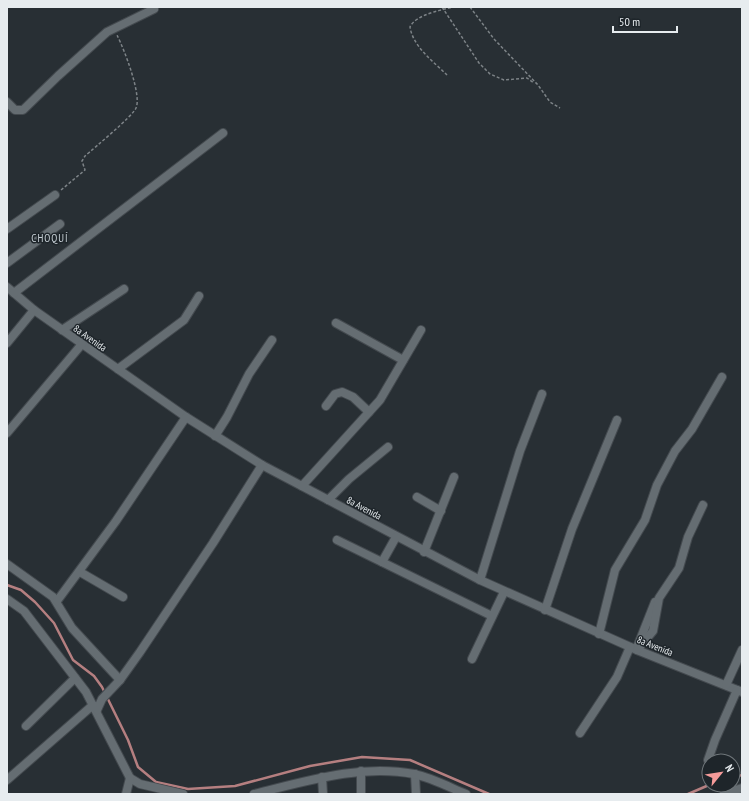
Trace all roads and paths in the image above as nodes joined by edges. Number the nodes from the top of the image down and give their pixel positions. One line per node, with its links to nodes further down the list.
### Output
1 (455, 7): 3 (path)
2 (470, 7): 7 (path)
3 (442, 8): 6 (path); 7 (path)
4 (154, 9): 5 (street)
5 (114, 28): 8 (street); 11 (path)
6 (447, 75)
7 (538, 85): 9 (path)
8 (7, 102)
9 (560, 108)
10 (223, 133): 17 (street)
11 (55, 194): 13 (street)
12 (60, 224): 14 (street)
13 (7, 229)
14 (7, 263)
15 (7, 287): 17 (street, 8a Avenida)
16 (124, 289): 21 (street)
17 (14, 293): 19 (street, 8a Avenida)
18 (199, 296): 27 (street)
19 (34, 310): 21 (street, 8a Avenida); 24 (street)
20 (336, 323): 26 (street)
21 (62, 330): 25 (street, 8a Avenida)
22 (421, 330): 26 (street)
23 (272, 340): 35 (street)
24 (7, 343)
25 (82, 344): 27 (street, 8a Avenida); 34 (street)
26 (403, 360): 31 (street)
27 (118, 369): 32 (street, 8a Avenida)
28 (722, 377): 57 (street)
29 (542, 394): 50 (street)
30 (326, 406): 31 (street)
31 (369, 412): 39 (street)
32 (186, 417): 35 (street, 8a Avenida); 49 (street)
33 (616, 420): 55 (street)
34 (7, 433)
35 (215, 436): 37 (street, 8a Avenida)
36 (388, 448): 41 (street)
37 (262, 465): 39 (street, 8a Avenida); 62 (street)
38 (454, 477): 43 (street)
39 (302, 486): 41 (street, 8a Avenida)
40 (417, 497): 43 (street)
41 (328, 500): 44 (street, 8a Avenida)
42 (703, 505): 58 (street)
43 (441, 511): 46 (street)
44 (396, 537): 46 (street, 8a Avenida); 47 (street)
45 (336, 540): 47 (street)
46 (424, 552): 50 (street, 8a Avenida)
47 (382, 562): 56 (street)
48 (7, 564): 54 (street)
49 (80, 572): 52 (street); 54 (street)
50 (480, 580): 51 (street, 8a Avenida)
51 (504, 592): 55 (street, 8a Avenida); 56 (street)
52 (123, 598)
53 (7, 599): 61 (street)
54 (57, 601): 62 (street)
55 (545, 610): 57 (street, 8a Avenida)
56 (492, 616): 60 (street)
57 (599, 634): 58 (street, 8a Avenida)
58 (633, 648): 63 (street, 8a Avenida); 67 (street)
59 (742, 650): 63 (street)
60 (472, 659)
61 (75, 678): 65 (street); 66 (street)
62 (118, 682): 65 (street)
63 (726, 685): 64 (street, 8a Avenida)
64 (740, 691): 68 (street)
65 (95, 708): 71 (street); 73 (street)
66 (26, 726)
67 (580, 733)
68 (710, 753)
69 (361, 771): 70 (street); 72 (street); 79 (street)
70 (415, 774): 80 (street); 81 (street)
71 (130, 778): 75 (street); 76 (street)
72 (322, 778): 77 (street); 78 (street)
73 (7, 780)
74 (742, 788): 82 (street)
75 (126, 794)
76 (183, 794)
77 (254, 794)
78 (323, 794)
79 (361, 794)
80 (416, 794)
81 (466, 794)
82 (724, 794)

